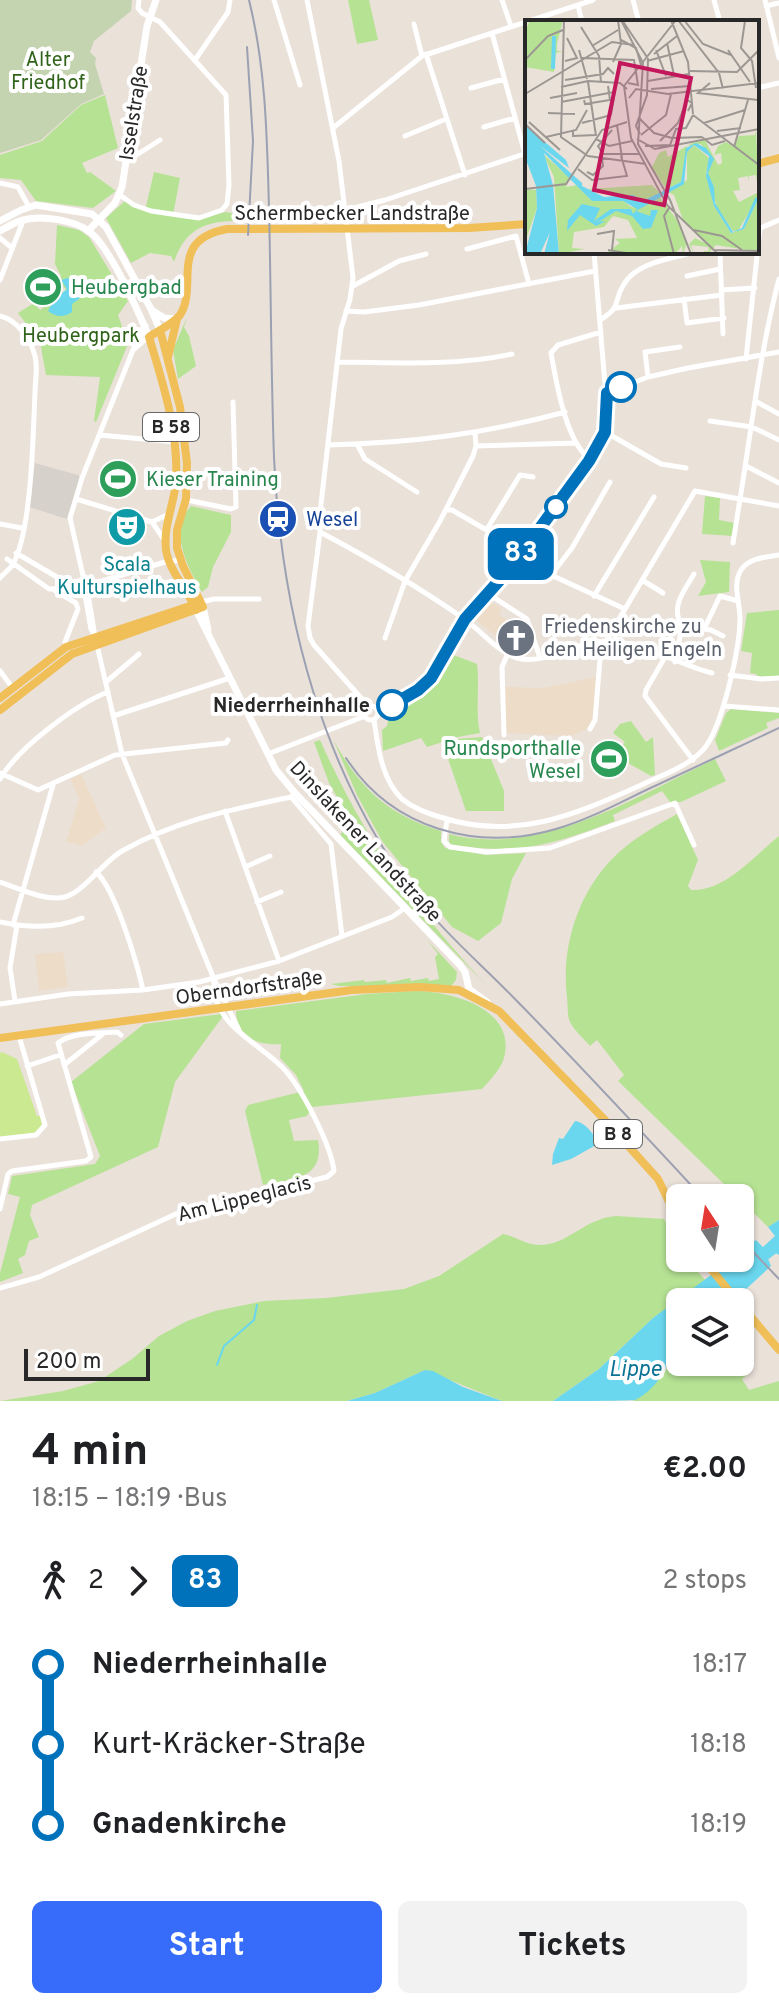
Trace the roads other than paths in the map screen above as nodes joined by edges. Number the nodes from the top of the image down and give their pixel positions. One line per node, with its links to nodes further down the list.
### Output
1 (139, 0): 13 (street)
2 (156, 0): 13 (main road, Isselstraße)
3 (230, 0): 24 (street)
4 (274, 0): 27 (street)
5 (307, 0): 33 (street)
6 (502, 0): 20 (street)
7 (593, 0): 12 (street)
8 (633, 0): 16 (street)
9 (714, 0): 17 (street)
10 (766, 3): 11 (street); 22 (street)
11 (779, 3)
12 (578, 5): 14 (street); 15 (street)
13 (150, 17): 24 (street); 39 (main road, Isselstraße)
14 (530, 20)
15 (582, 20)
16 (638, 20)
17 (719, 20)
18 (525, 22): 20 (street)
19 (414, 24): 23 (street)
20 (511, 26): 21 (street)
21 (492, 33): 23 (street); 25 (street)
22 (779, 54)
23 (424, 55): 31 (street); 33 (street)
24 (195, 60): 43 (street)
25 (504, 79): 28 (street); 30 (street)
26 (779, 83): 29 (street)
27 (300, 85)
28 (471, 88)
29 (759, 88)
30 (515, 118): 32 (street); 36 (street)
31 (446, 119): 34 (street); 41 (street)
32 (484, 127)
33 (333, 128): 45 (street)
34 (405, 136)
35 (160, 140): 39 (street)
36 (525, 151)
37 (525, 154): 41 (street)
38 (779, 158): 40 (main road)
39 (126, 162): 43 (main road, Isselstraße)
40 (759, 163)
41 (465, 175): 45 (street)
42 (0, 183): 44 (street)
43 (120, 195): 46 (main road)
44 (29, 207): 46 (main road); 47 (main road); 49 (main road)
45 (346, 210): 68 (street)
46 (99, 219): 53 (main road); 73 (main road)
47 (23, 220): 52 (main road); 53 (main road); 55 (street)
48 (779, 220): 51 (street)
49 (0, 221)
50 (525, 224): 77 (main road, Schermbecker Landstraße / B 58)
51 (759, 229)
52 (0, 231)
53 (88, 231): 79 (main road)
54 (0, 238): 55 (street)
55 (12, 248): 66 (street)
56 (467, 249): 67 (street)
57 (426, 254): 68 (street)
58 (594, 254): 63 (street)
59 (688, 254): 72 (street)
60 (720, 254): 62 (street)
61 (757, 254): 69 (street)
62 (720, 269): 64 (street); 70 (street)
63 (595, 271): 67 (street); 78 (street)
64 (687, 276)
65 (779, 279): 88 (street)
66 (0, 280)
67 (529, 284): 74 (street)
68 (353, 286): 74 (street)
69 (755, 288): 70 (street); 90 (street)
70 (722, 293): 71 (street); 76 (street)
71 (682, 300): 72 (street); 76 (street)
72 (616, 308): 78 (street)
73 (151, 309): 77 (main road); 80 (main road)
74 (346, 311): 91 (street)
75 (0, 316): 127 (street)
76 (724, 318): 82 (street)
77 (177, 319): 80 (main road); 89 (main road, B 58)
78 (600, 320): 81 (street)
79 (145, 326): 83 (main road); 84 (main road)
80 (160, 330): 83 (main road); 89 (main road, B 58)
81 (601, 332): 93 (street); 96 (street)
82 (723, 334)
83 (149, 337): 84 (street); 105 (main road, B 58)
84 (135, 347): 102 (street)
85 (680, 347): 92 (street)
86 (779, 352): 88 (street)
87 (512, 354): 91 (street)
88 (761, 356): 90 (street); 95 (street)
89 (168, 358): 104 (main road, B 58)
90 (746, 359): 92 (street)
91 (338, 362): 108 (street)
92 (648, 377): 93 (street)
93 (607, 393): 100 (street)
94 (233, 402): 120 (street)
95 (757, 402): 97 (street); 99 (street)
96 (565, 412): 101 (street); 106 (street)
97 (779, 414)
98 (710, 421): 99 (street)
99 (752, 427): 103 (street); 111 (street)
100 (605, 432): 110 (street); 112 (street)
101 (475, 433): 107 (street); 109 (street)
102 (99, 435): 105 (street); 119 (street)
103 (779, 440)
104 (185, 441): 105 (street); 120 (main road, B 58)
105 (174, 442): 117 (main road, B 58)
106 (576, 443): 109 (street); 110 (street)
107 (357, 444): 108 (street); 116 (street)
108 (328, 445): 129 (street)
109 (476, 446): 123 (street)
110 (590, 459): 132 (street)
111 (746, 466): 115 (street); 121 (street)
112 (686, 468)
113 (533, 477): 128 (street)
114 (610, 482): 139 (street)
115 (779, 483)
116 (417, 492)
117 (174, 496): 120 (main road); 124 (main road, B 58)
118 (654, 497): 150 (street)
119 (76, 499): 125 (street); 142 (street)
120 (186, 499): 136 (main road, B 58)
121 (740, 499): 122 (street); 131 (street); 141 (street)
122 (779, 506)
123 (446, 511): 128 (street); 143 (street)
124 (171, 512): 125 (street); 130 (main road, B 58)
125 (152, 522): 130 (street)
126 (0, 524): 127 (street)
127 (22, 528): 133 (street)
128 (487, 529): 132 (street)
129 (320, 532): 143 (street); 178 (street)
130 (165, 543): 137 (main road, B 58)
131 (733, 543)
132 (523, 551): 139 (street); 147 (street)
133 (16, 553): 135 (street); 142 (street)
134 (779, 555): 152 (street)
135 (5, 560): 140 (street); 145 (street)
136 (180, 560): 137 (street); 153 (main road, B 58)
137 (169, 561): 144 (street); 153 (main road, B 58)
138 (694, 574): 156 (street)
139 (551, 575): 150 (street)
140 (0, 578)
141 (642, 580): 148 (street); 154 (street)
142 (81, 581): 144 (street); 146 (street)
143 (405, 581): 155 (street); 159 (street)
144 (92, 584): 149 (street)
145 (53, 589): 146 (street); 162 (street)
146 (77, 591): 149 (street)
147 (487, 593): 155 (street); 166 (street)
148 (663, 593)
149 (86, 595): 160 (street)
150 (594, 596): 154 (street)
151 (259, 599): 153 (street)
152 (738, 601): 157 (street); 170 (street)
153 (199, 606): 160 (main road); 171 (main road, Dinslakener Landstraße)
154 (625, 609): 161 (street)
155 (465, 619): 163 (street); 181 (street)
156 (682, 626): 157 (street); 167 (street)
157 (704, 629): 158 (street)
158 (723, 636)
159 (385, 638)
160 (96, 641): 173 (street); 174 (main road); 179 (main road)
161 (606, 641): 165 (street); 166 (street); 185 (street)
162 (65, 642)
163 (508, 653): 166 (street); 186 (street)
164 (139, 654): 173 (street)
165 (665, 657): 167 (street); 190 (street)
166 (540, 658)
167 (675, 662): 169 (street)
168 (0, 671): 174 (street)
169 (712, 673)
170 (730, 675): 172 (street); 177 (street)
171 (230, 678): 182 (street); 189 (main road, Dinslakener Landstraße)
172 (779, 678)
173 (106, 682): 175 (street)
174 (13, 688): 176 (main road)
175 (108, 692): 182 (street); 191 (street)
176 (0, 698)
177 (724, 706): 180 (street); 190 (street)
178 (369, 707): 181 (street); 183 (street)
179 (0, 710)
180 (779, 710)
181 (378, 711): 184 (street)
182 (113, 716): 188 (street)
183 (365, 716): 184 (street); 189 (street)
184 (374, 720): 197 (street)
185 (590, 729)
186 (504, 735)
187 (228, 740): 188 (street)
188 (122, 754): 192 (street); 198 (street)
189 (268, 754): 195 (main road, Dinslakener Landstraße)
190 (693, 760): 197 (street)
191 (1, 775): 193 (street)
192 (54, 784): 193 (street); 194 (street)
193 (38, 790): 194 (street)
194 (50, 795): 204 (street)
195 (293, 795): 196 (street); 207 (main road, Dinslakener Landstraße); 211 (street)
196 (225, 811): 198 (street); 201 (street)
197 (447, 820): 199 (street)
198 (154, 834): 202 (street); 214 (street)
199 (694, 845)
200 (270, 856): 201 (street)
201 (245, 867): 206 (street)
202 (96, 872): 204 (street); 215 (street)
203 (0, 882): 204 (street)
204 (22, 889): 210 (street)
205 (281, 892): 206 (street)
206 (257, 902): 212 (street)
207 (405, 908): 211 (street); 213 (main road, Dinslakener Landstraße)
208 (82, 918): 210 (street)
209 (0, 922): 210 (street)
210 (15, 925): 217 (street)
211 (342, 936): 212 (street)
212 (279, 961): 214 (street)
213 (465, 975): 216 (main road); 220 (main road, Dinslakener Landstraße)
214 (214, 979): 215 (street); 219 (street); 219 (street)
215 (143, 990): 217 (street)
216 (459, 990): 219 (main road, Oberndorfstraße / B 8); 220 (main road, Oberndorfstraße / B 8)
217 (15, 1001): 218 (street)
218 (0, 1004)
219 (226, 1008): 222 (main road, Oberndorfstraße / B 8); 224 (street, Am Lippeglacis); 224 (street, Am Lippeglacis)
220 (499, 1011): 230 (main road, Dinslakener Landstraße / B 8)
221 (105, 1033): 223 (street); 226 (street); 227 (street)
222 (19, 1035): 225 (main road, Oberndorfstraße / B 8); 228 (street)
223 (121, 1035)
224 (243, 1037): 233 (street, Am Lippeglacis)
225 (0, 1038)
226 (60, 1055): 227 (street); 228 (street)
227 (64, 1065): 231 (street)
228 (27, 1066): 229 (street)
229 (0, 1139)
230 (666, 1194)
231 (0, 1209)
232 (714, 1272): 234 (main road)
233 (0, 1288)
234 (727, 1288)
235 (754, 1321): 236 (main road)
236 (779, 1350)

